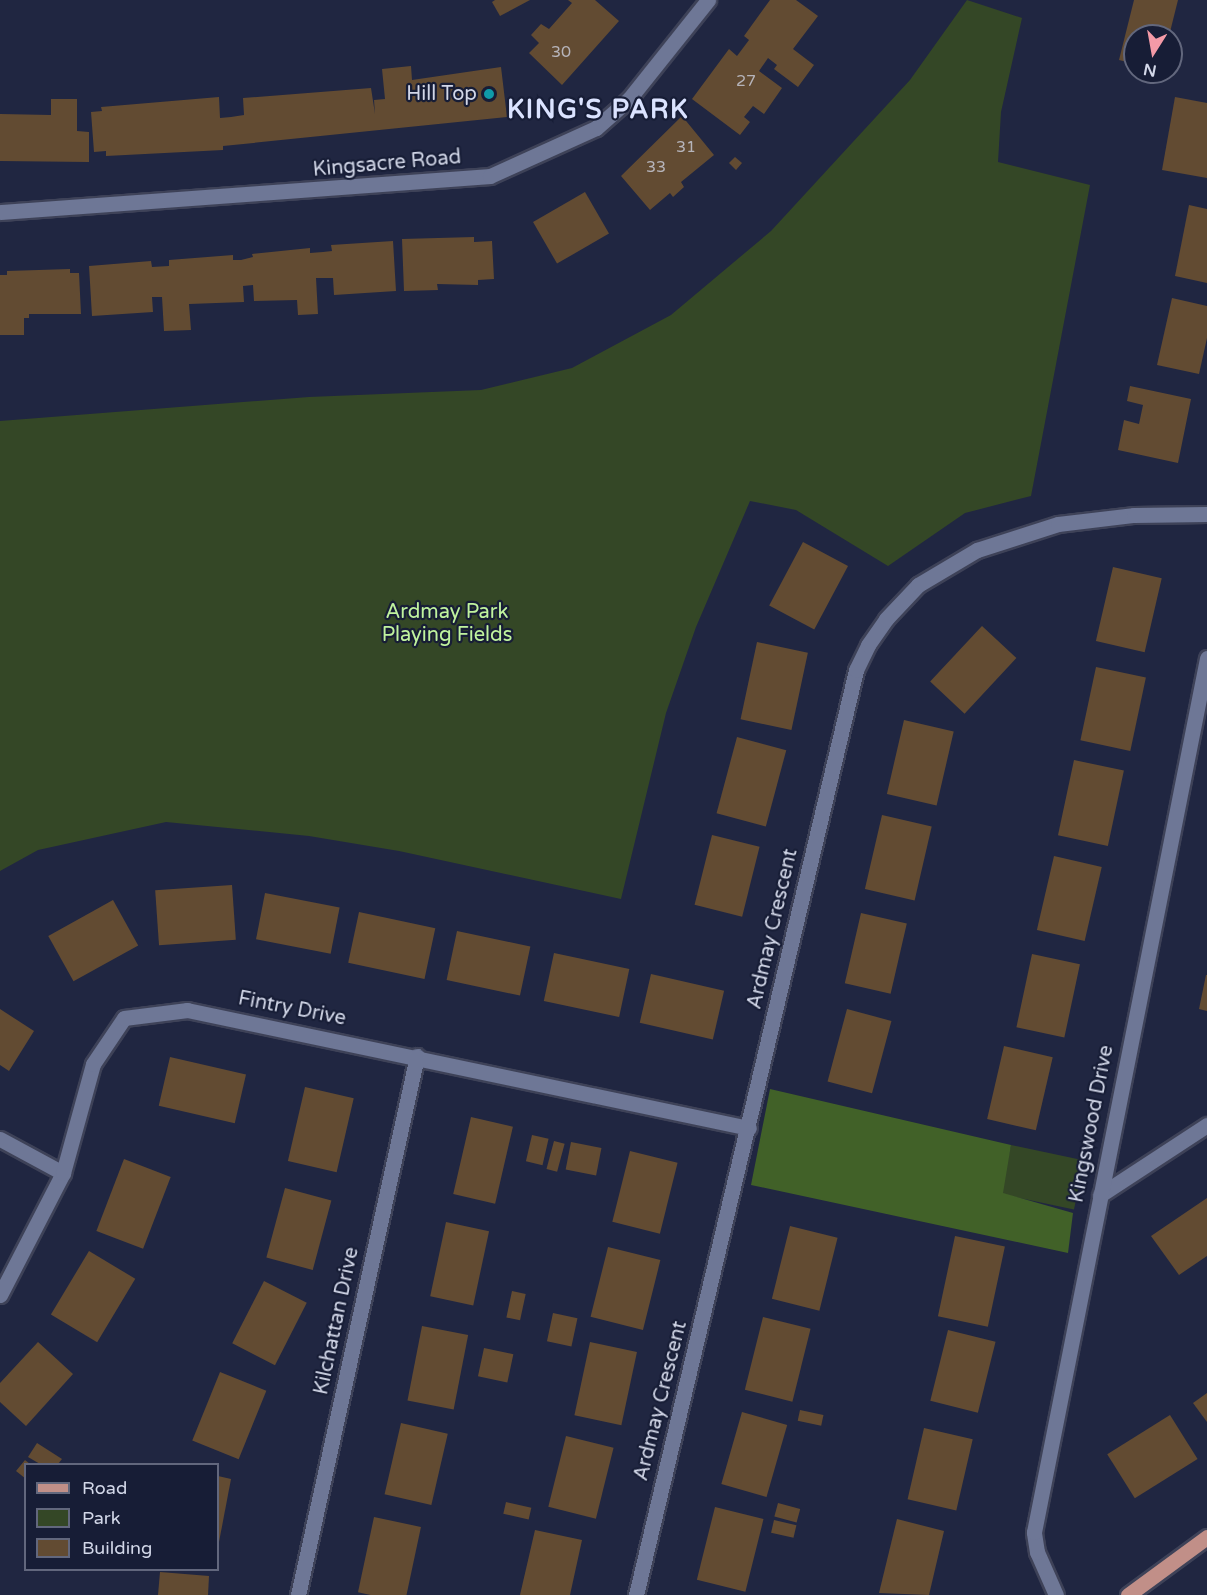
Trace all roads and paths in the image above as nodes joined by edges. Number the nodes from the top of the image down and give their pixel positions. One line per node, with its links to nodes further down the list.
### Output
1 (708, 0): 2 (street, Kingsacre Road)
2 (0, 212)
3 (1207, 514): 7 (street, Ardmay Crescent)
4 (1207, 658): 10 (street, Kingswood Drive)
5 (417, 1056): 7 (street, Fintry Drive); 9 (street, Fintry Drive); 13 (street, Kilchattan Drive)
6 (1207, 1125): 10 (street)
7 (749, 1128): 14 (street, Ardmay Crescent)
8 (0, 1139): 9 (street)
9 (63, 1173): 11 (street, Fintry Drive)
10 (1100, 1195): 15 (street, Kingswood Drive)
11 (0, 1294)
12 (1207, 1538): 16 (main road)
13 (298, 1595)
14 (636, 1595)
15 (1056, 1595)
16 (1128, 1595)

